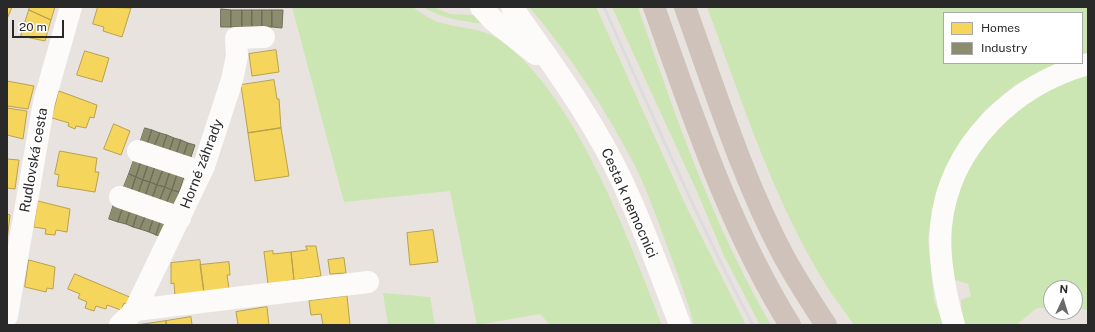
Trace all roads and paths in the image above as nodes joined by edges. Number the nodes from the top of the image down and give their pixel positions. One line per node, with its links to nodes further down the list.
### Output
1 (71, 7): 15 (street, Rudlovská cesta)
2 (481, 7): 8 (street, Cesta k nemocnici)
3 (512, 7): 8 (street, Cesta k nemocnici)
4 (654, 7): 18 (highway)
5 (685, 7): 19 (highway)
6 (264, 37): 10 (street, Horné záhrady)
7 (1088, 64): 20 (street)
8 (554, 67): 17 (street, Cesta k nemocnici)
9 (138, 151): 10 (street)
10 (201, 172): 12 (street, Horné záhrady)
11 (120, 197): 12 (street)
12 (180, 218): 14 (street, Horné záhrady)
13 (368, 282): 14 (street)
14 (135, 310): 16 (street, Horné záhrady)
15 (7, 316)
16 (120, 325)
17 (680, 325)
18 (790, 325)
19 (826, 325)
20 (954, 325)

